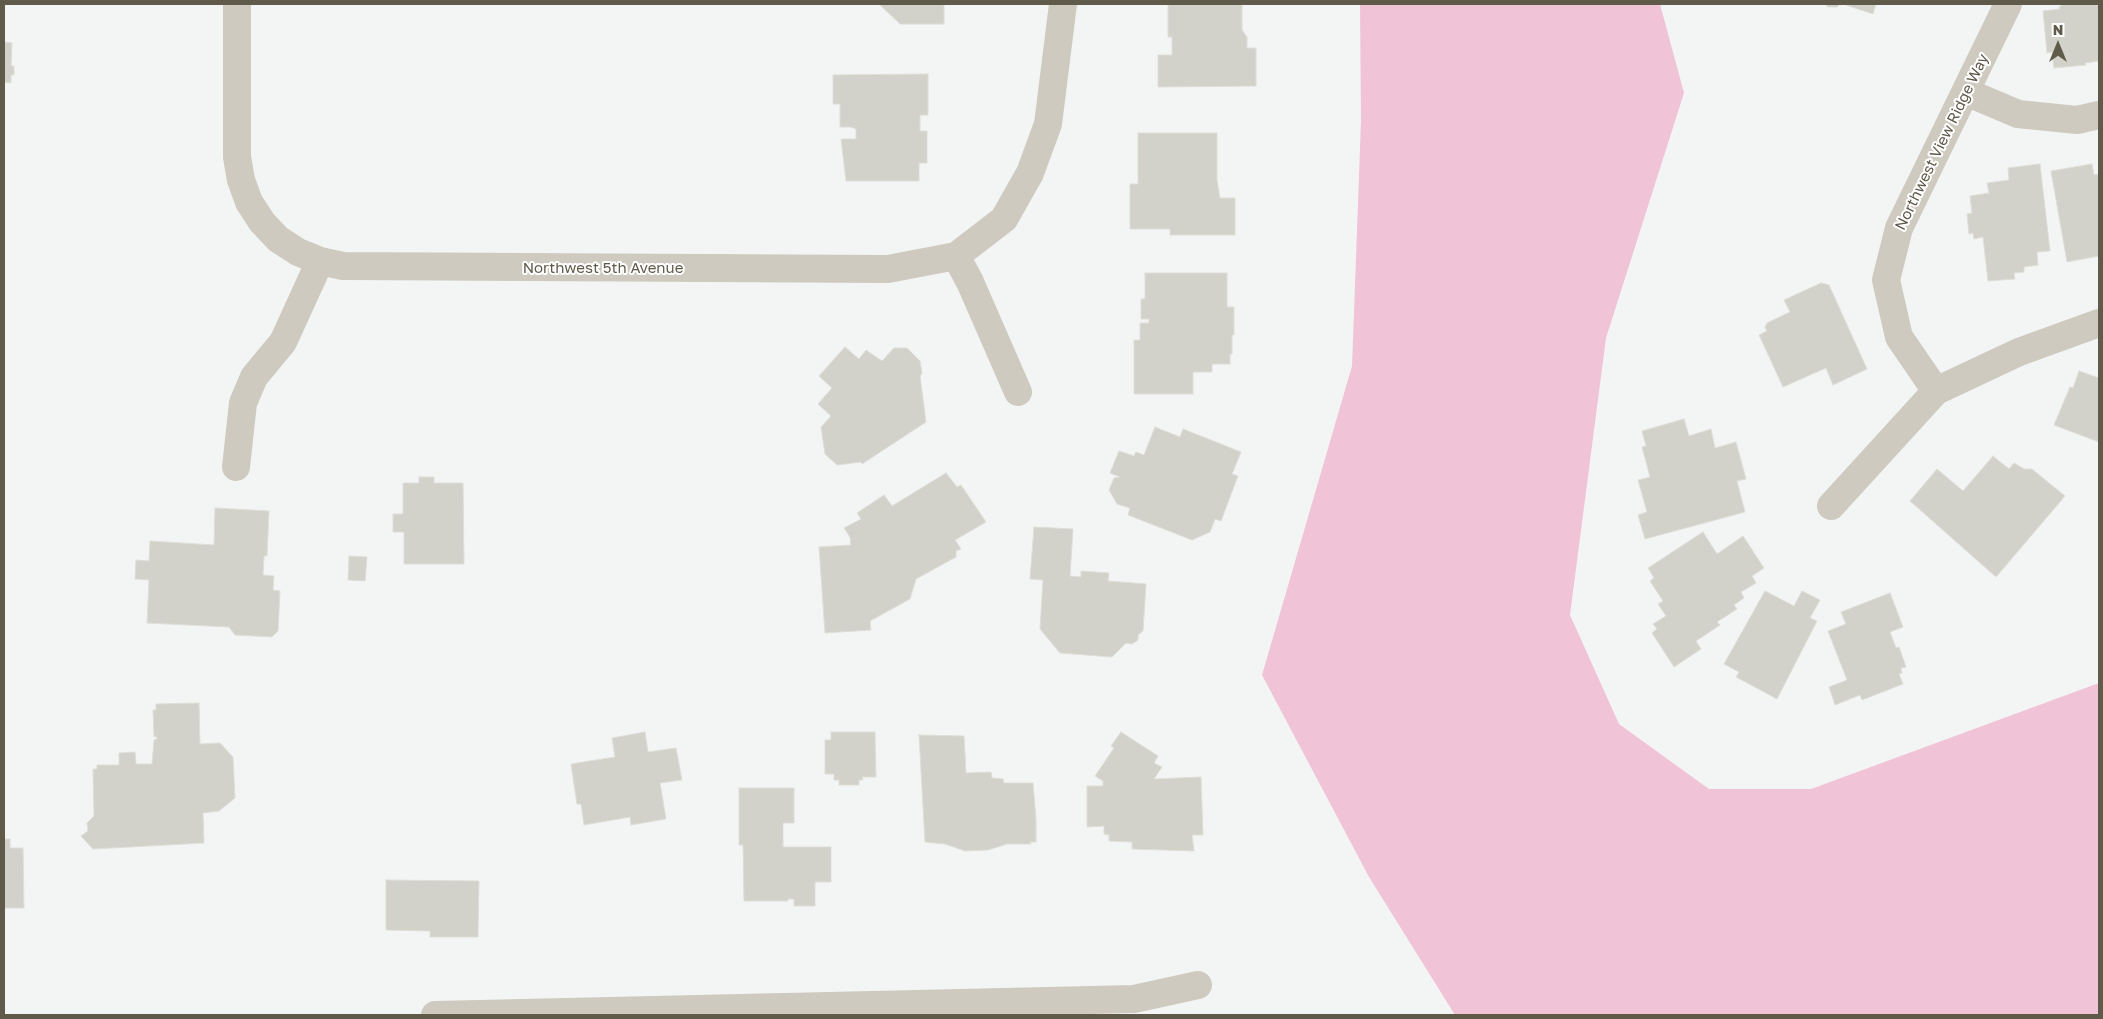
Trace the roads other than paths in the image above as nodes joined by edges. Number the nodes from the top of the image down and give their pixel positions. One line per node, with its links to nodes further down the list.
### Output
1 (237, 4): 7 (street, Northwest 5th Avenue)
2 (1063, 4): 6 (street)
3 (2008, 4): 4 (street, Northwest View Ridge Way)
4 (1966, 92): 5 (street); 9 (street, Northwest View Ridge Way)
5 (2099, 115)
6 (956, 256): 7 (street, Northwest 5th Avenue); 10 (street)
7 (320, 261): 11 (street)
8 (2099, 323): 9 (street)
9 (1936, 391): 12 (street)
10 (1018, 392)
11 (236, 467)
12 (1830, 506)
13 (1198, 986): 14 (street)
14 (435, 1015)

